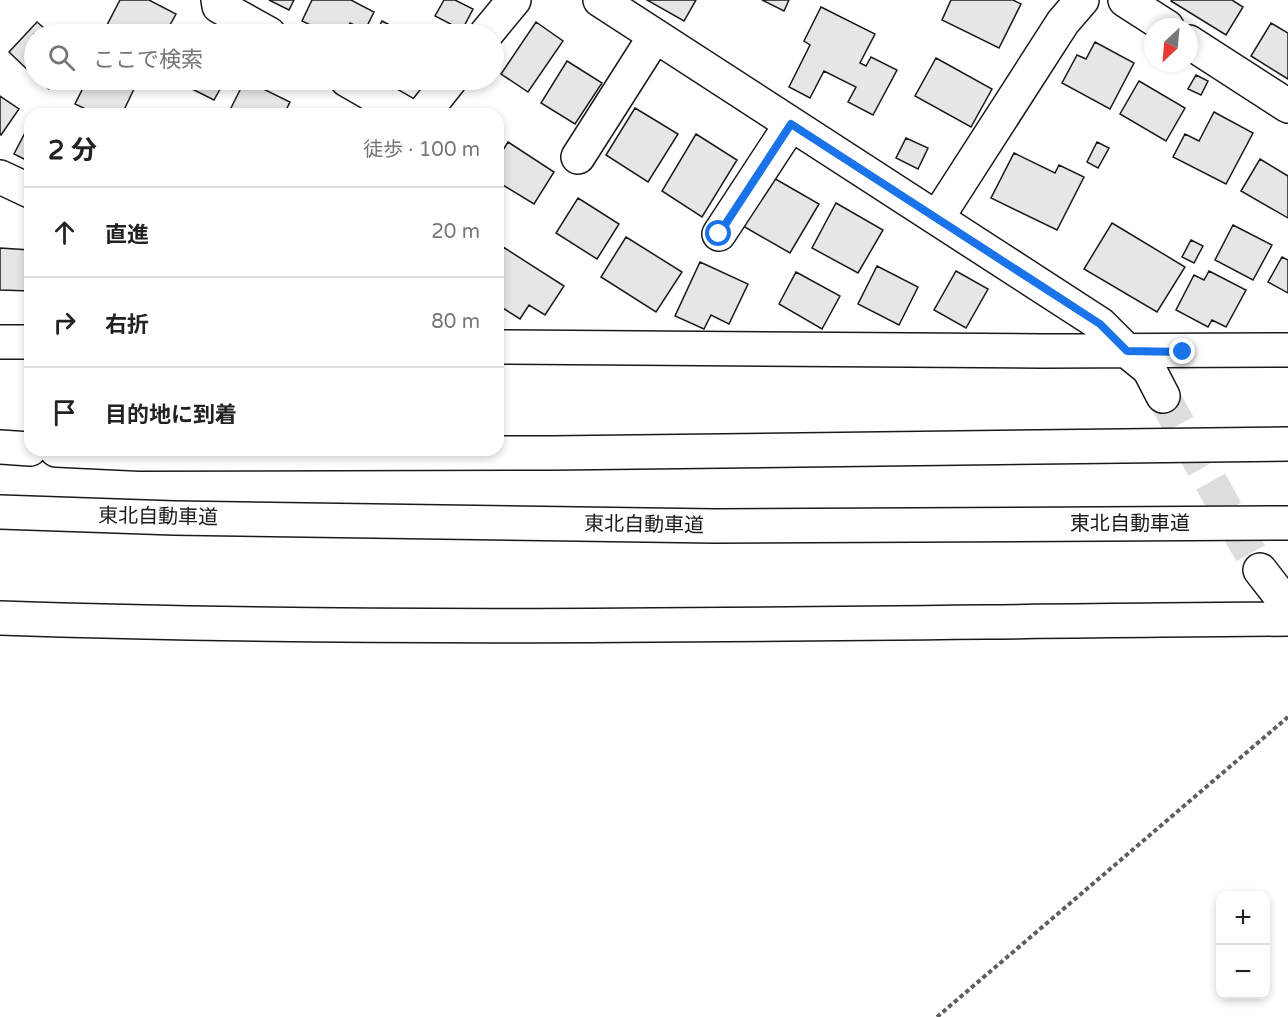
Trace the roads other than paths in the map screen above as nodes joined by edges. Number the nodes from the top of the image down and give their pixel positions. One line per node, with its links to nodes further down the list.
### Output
1 (218, 0): 7 (main road)
2 (514, 0): 8 (main road)
3 (600, 0): 9 (main road)
4 (1082, 0): 20 (main road)
5 (1125, 0): 6 (main road)
6 (1153, 18)
7 (251, 24)
8 (494, 24)
9 (655, 36): 16 (main road); 17 (main road)
10 (1198, 48): 13 (main road)
11 (364, 90): 14 (main road)
12 (442, 90): 15 (main road)
13 (1288, 106)
14 (395, 108)
15 (428, 108)
16 (791, 124): 20 (main road); 21 (main road)
17 (578, 157)
18 (0, 177): 19 (main road)
19 (24, 188)
20 (937, 218): 26 (main road)
21 (719, 234)
22 (0, 342): 23 (main road)
23 (24, 342)
24 (504, 346): 26 (main road)
25 (1288, 350): 26 (main road)
26 (1127, 351): 27 (main road)
27 (1163, 396)
28 (1288, 444): 31 (main road)
29 (0, 447): 30 (main road)
30 (24, 449)
31 (504, 453)
32 (0, 512): 33 (main road, 東北自動車道)
33 (1288, 523)
34 (1260, 570): 35 (main road)
35 (1288, 606)
36 (0, 618): 37 (main road)
37 (1288, 619)

